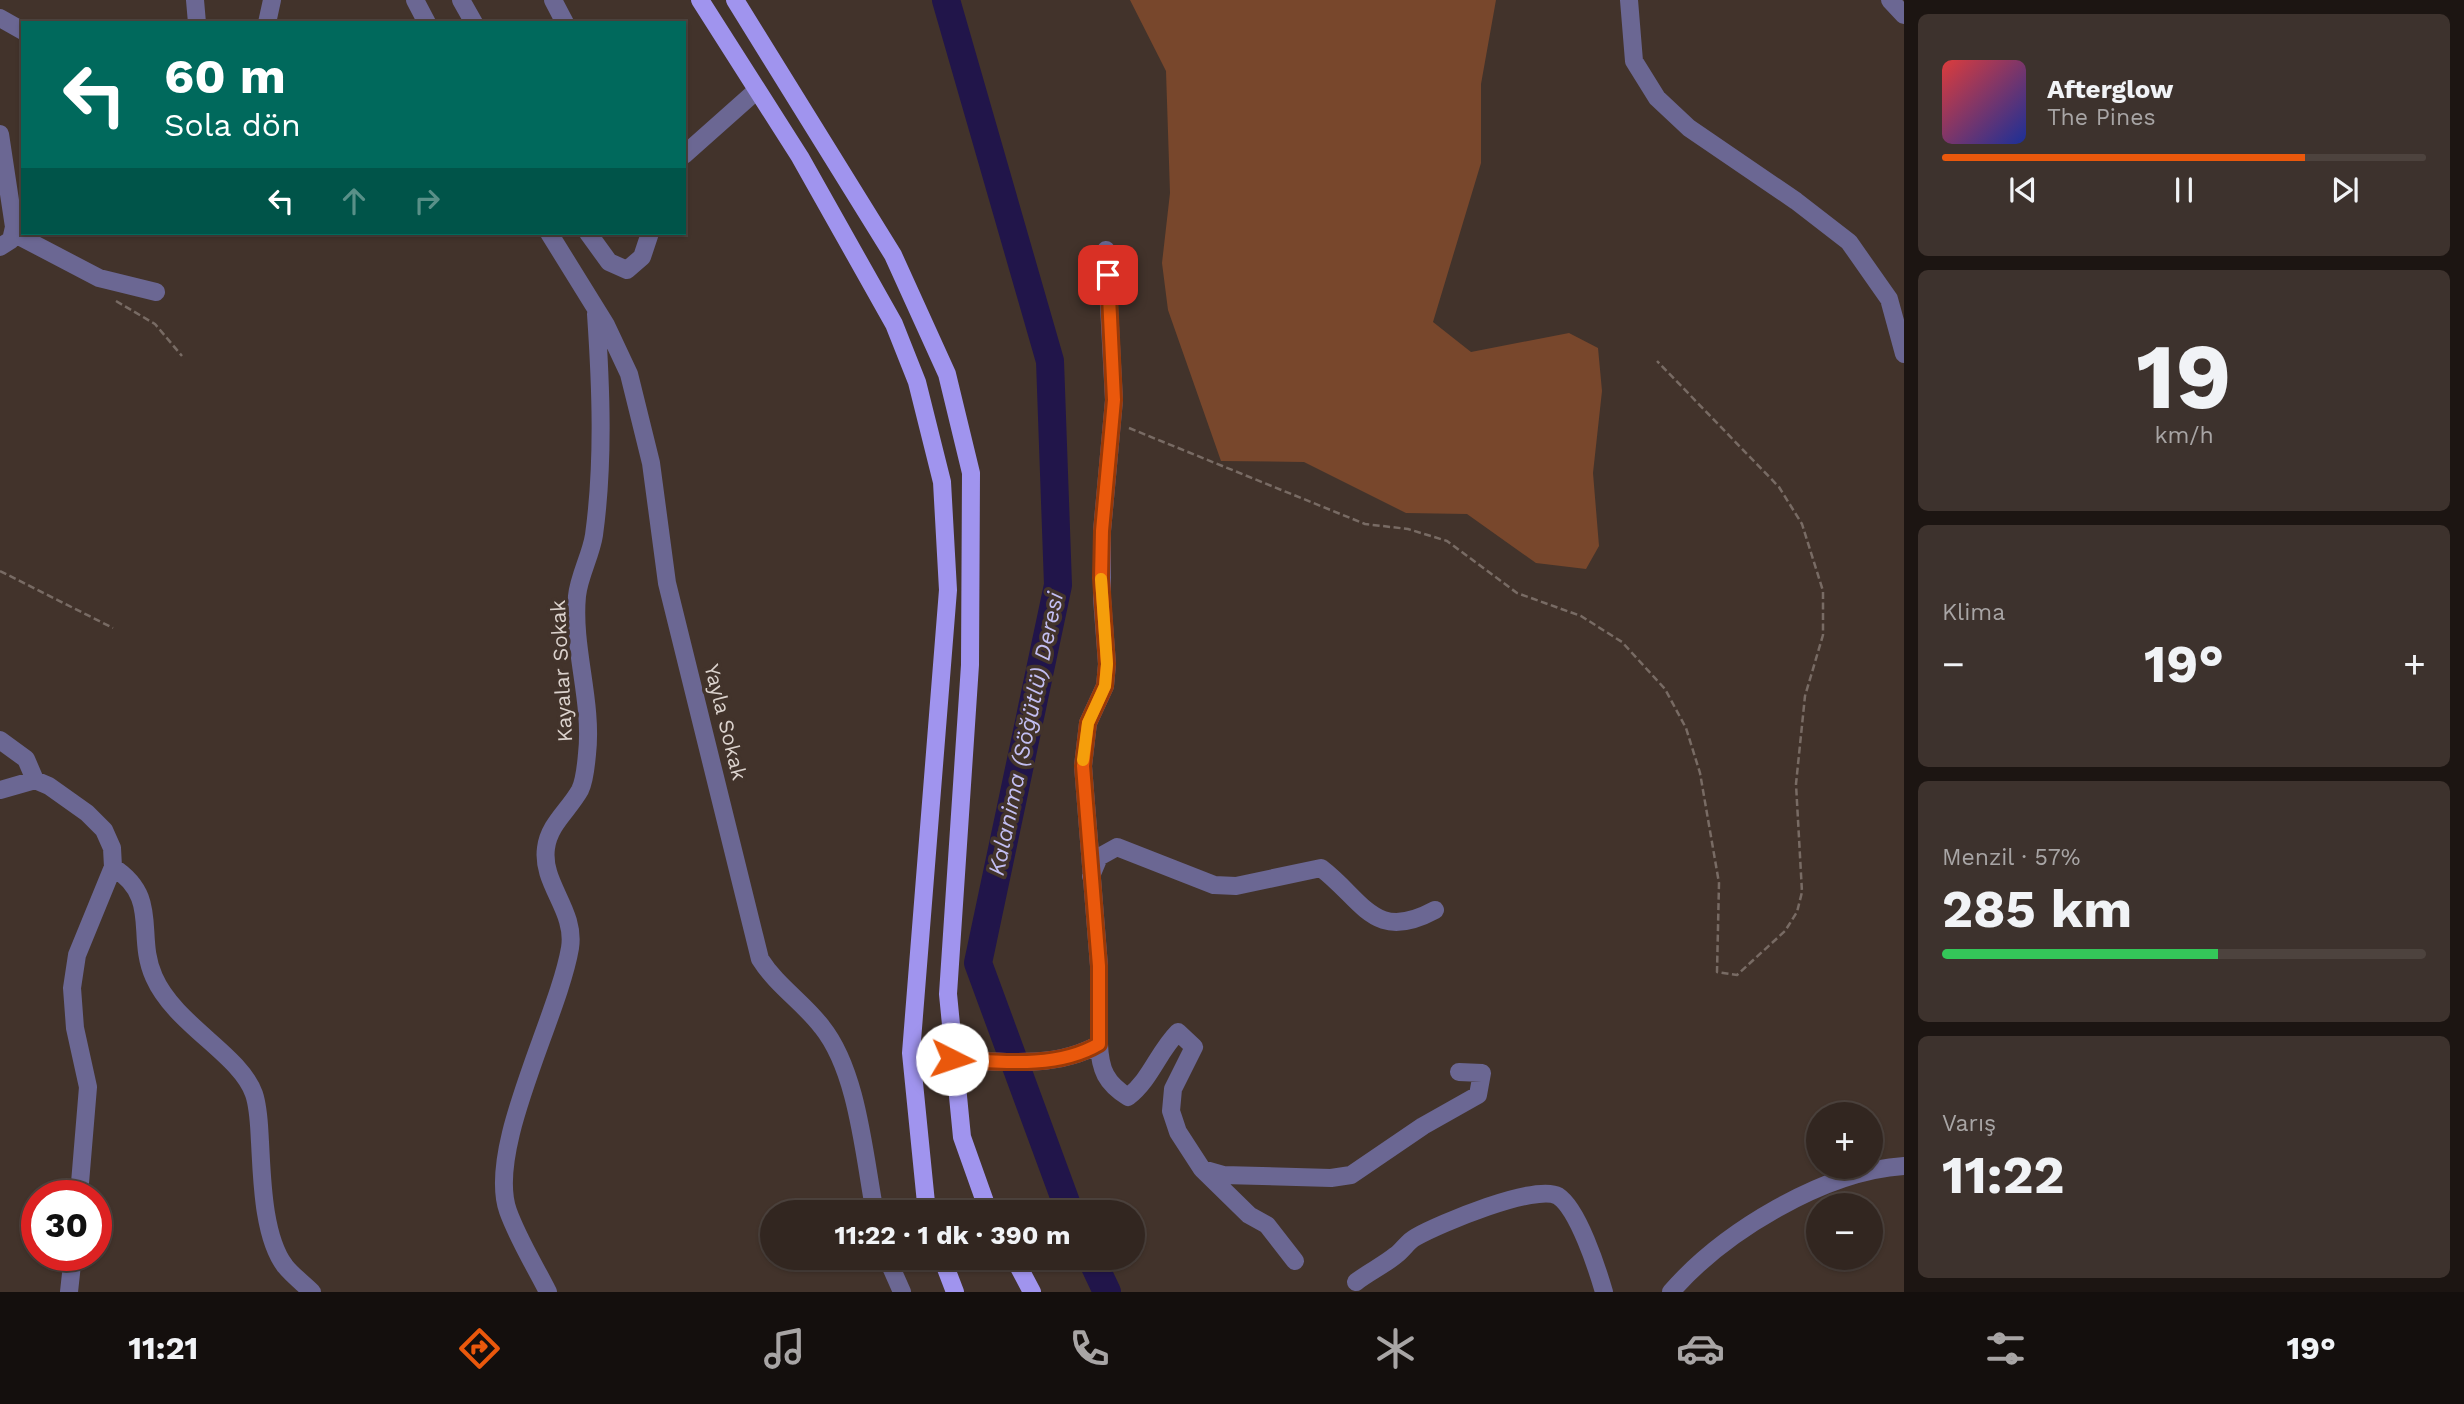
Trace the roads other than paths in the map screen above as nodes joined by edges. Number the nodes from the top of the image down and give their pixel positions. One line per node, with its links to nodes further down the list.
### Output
1 (195, 0): 12 (street)
2 (272, 0): 13 (street)
3 (415, 0): 14 (street)
4 (461, 0): 15 (street)
5 (553, 0): 16 (street)
6 (700, 0): 18 (main road)
7 (735, 0): 37 (main road)
8 (1629, 0): 29 (street)
9 (1890, 0): 10 (street)
10 (1904, 15)
11 (0, 18): 17 (street)
12 (197, 21)
13 (267, 21)
14 (426, 21)
15 (473, 21)
16 (564, 21)
17 (21, 30)
18 (757, 91): 20 (street); 43 (main road)
19 (0, 134): 21 (street)
20 (686, 153)
21 (13, 233): 25 (street); 27 (street)
22 (550, 235): 28 (street, Yayla Sokak)
23 (589, 235): 24 (street)
24 (649, 235)
25 (0, 247)
26 (1106, 250): 34 (street)
27 (156, 292)
28 (595, 306): 42 (street, Yayla Sokak); 53 (street, Kayalar Sokak)
29 (1904, 354)
30 (0, 740): 31 (street)
31 (36, 780): 32 (street); 33 (street)
32 (0, 790)
33 (113, 867): 41 (street); 52 (street)
34 (1091, 876): 35 (street); 36 (street)
35 (1435, 910)
36 (1099, 1044): 37 (street); 40 (street)
37 (952, 1059): 44 (main road)
38 (1459, 1072): 40 (street)
39 (1904, 1166): 58 (street)
40 (1202, 1169): 45 (street)
41 (80, 1180)
42 (872, 1200)
43 (927, 1200)
44 (984, 1200)
45 (1295, 1261)
46 (892, 1270): 54 (street)
47 (947, 1270): 55 (main road)
48 (1020, 1270): 56 (main road)
49 (71, 1271): 51 (street)
50 (1356, 1282): 57 (street)
51 (69, 1292)
52 (312, 1292)
53 (548, 1292)
54 (902, 1292)
55 (955, 1292)
56 (1032, 1292)
57 (1604, 1292)
58 (1671, 1292)

